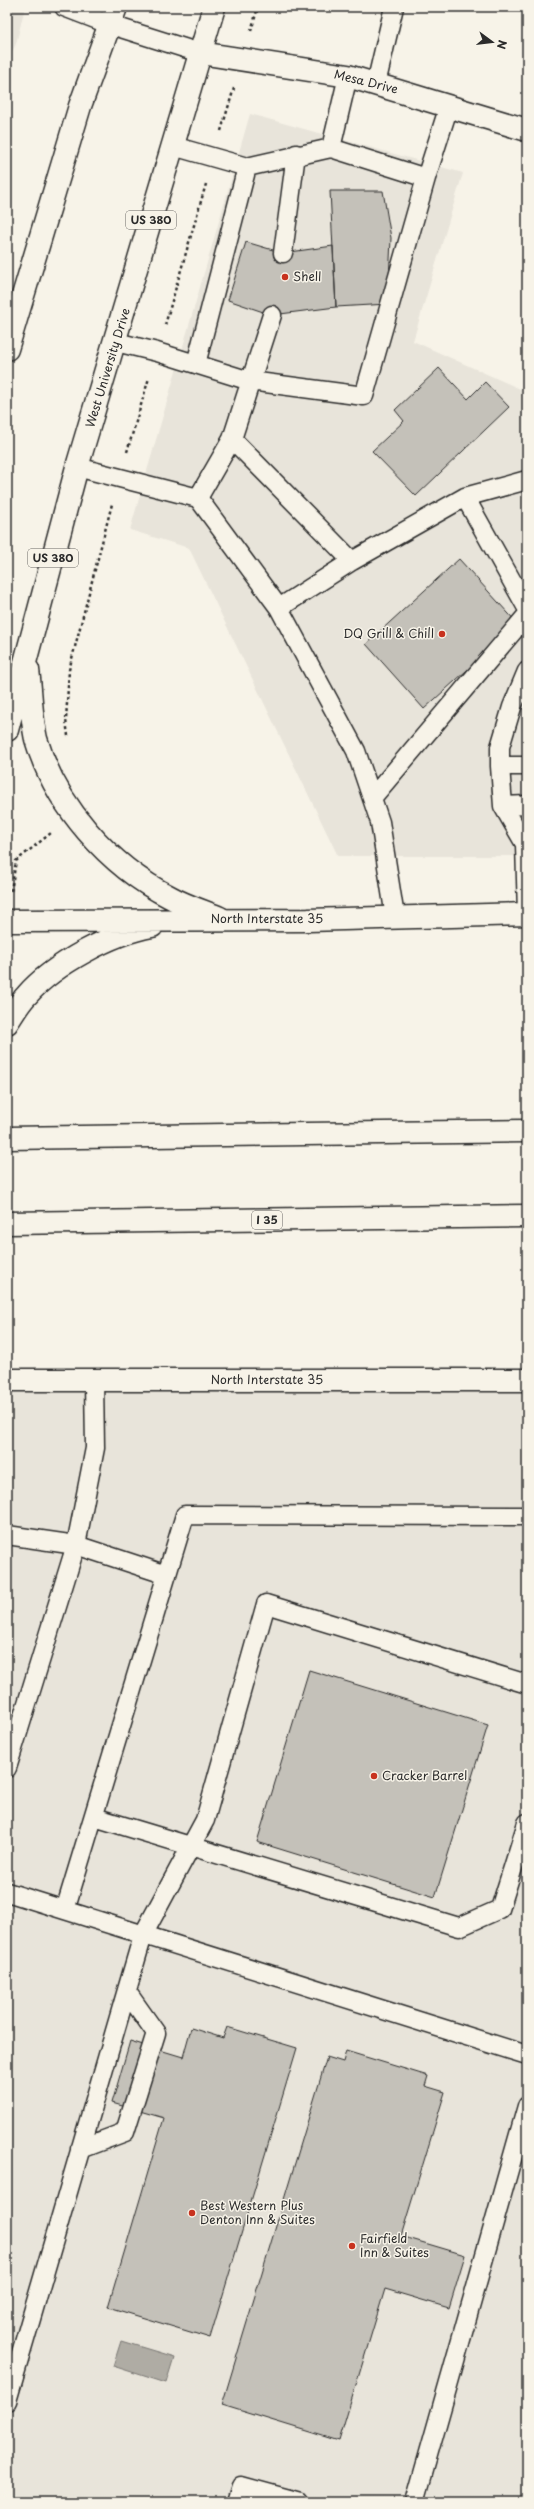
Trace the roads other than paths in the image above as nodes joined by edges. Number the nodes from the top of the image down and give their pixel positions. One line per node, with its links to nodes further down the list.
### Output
1 (64, 7): 4 (lane)
2 (214, 7): 5 (main road, West University Drive / US 380)
3 (394, 7): 7 (lane)
4 (113, 16): 5 (lane); 18 (main road)
5 (200, 53): 6 (main road, Mesa Drive); 10 (main road, West University Drive / US 380)
6 (348, 76): 7 (main road, Mesa Drive); 11 (lane)
7 (376, 84): 8 (main road, Mesa Drive)
8 (449, 106): 9 (main road, Mesa Drive); 14 (lane)
9 (527, 130)
10 (173, 146): 13 (lane); 17 (main road, West University Drive / US 380)
11 (331, 148): 12 (lane); 14 (lane)
12 (296, 154): 13 (lane); 15 (lane)
13 (247, 167): 19 (lane)
14 (426, 178): 20 (lane)
15 (283, 253)
16 (272, 315): 20 (lane)
17 (116, 342): 19 (lane); 22 (main road, West University Drive / US 380)
18 (7, 349)
19 (196, 364): 20 (lane)
20 (250, 381): 21 (lane)
21 (232, 439): 25 (lane); 26 (lane)
22 (77, 467): 25 (lane); 30 (main road, West University Drive / US 380)
23 (527, 480): 24 (lane)
24 (465, 497): 26 (lane); 28 (lane)
25 (198, 498): 27 (lane)
26 (352, 561): 27 (lane)
27 (279, 608): 35 (lane)
28 (527, 608)
29 (527, 615): 35 (lane)
30 (27, 658): 32 (main road, West University Drive / US 380); 42 (main road)
31 (527, 672): 33 (lane)
32 (7, 730)
33 (500, 766): 34 (lane); 37 (lane)
34 (527, 766)
35 (372, 798): 40 (lane)
36 (527, 805): 37 (lane)
37 (503, 806): 38 (lane)
38 (526, 844): 39 (lane)
39 (527, 914): 40 (main road, North Interstate 35)
40 (395, 917): 42 (main road, North Interstate 35)
41 (191, 918): 42 (main road, North Interstate 35); 43 (main road, North Interstate 35); 44 (main road)
42 (220, 918)
43 (7, 920)
44 (7, 1023)
45 (527, 1131): 46 (main road)
46 (7, 1138)
47 (527, 1216): 48 (main road, I 35)
48 (7, 1223)
49 (13, 1378): 50 (main road, North Interstate 35)
50 (94, 1380): 51 (main road, North Interstate 35); 54 (lane)
51 (527, 1380)
52 (527, 1516): 55 (lane)
53 (7, 1535): 54 (lane)
54 (76, 1545): 55 (lane); 57 (lane)
55 (167, 1575): 58 (lane)
56 (527, 1684): 60 (lane)
57 (7, 1768)
58 (94, 1817): 60 (lane); 62 (lane)
59 (527, 1823): 60 (lane)
60 (192, 1845): 63 (lane)
61 (7, 1892): 62 (lane)
62 (65, 1910): 63 (lane)
63 (143, 1935): 64 (lane); 65 (lane)
64 (127, 1992): 67 (lane); 67 (lane)
65 (527, 2055)
66 (527, 2106): 71 (lane)
67 (80, 2149): 68 (lane)
68 (7, 2401)
69 (236, 2502): 70 (lane)
70 (300, 2502)
71 (415, 2502)

